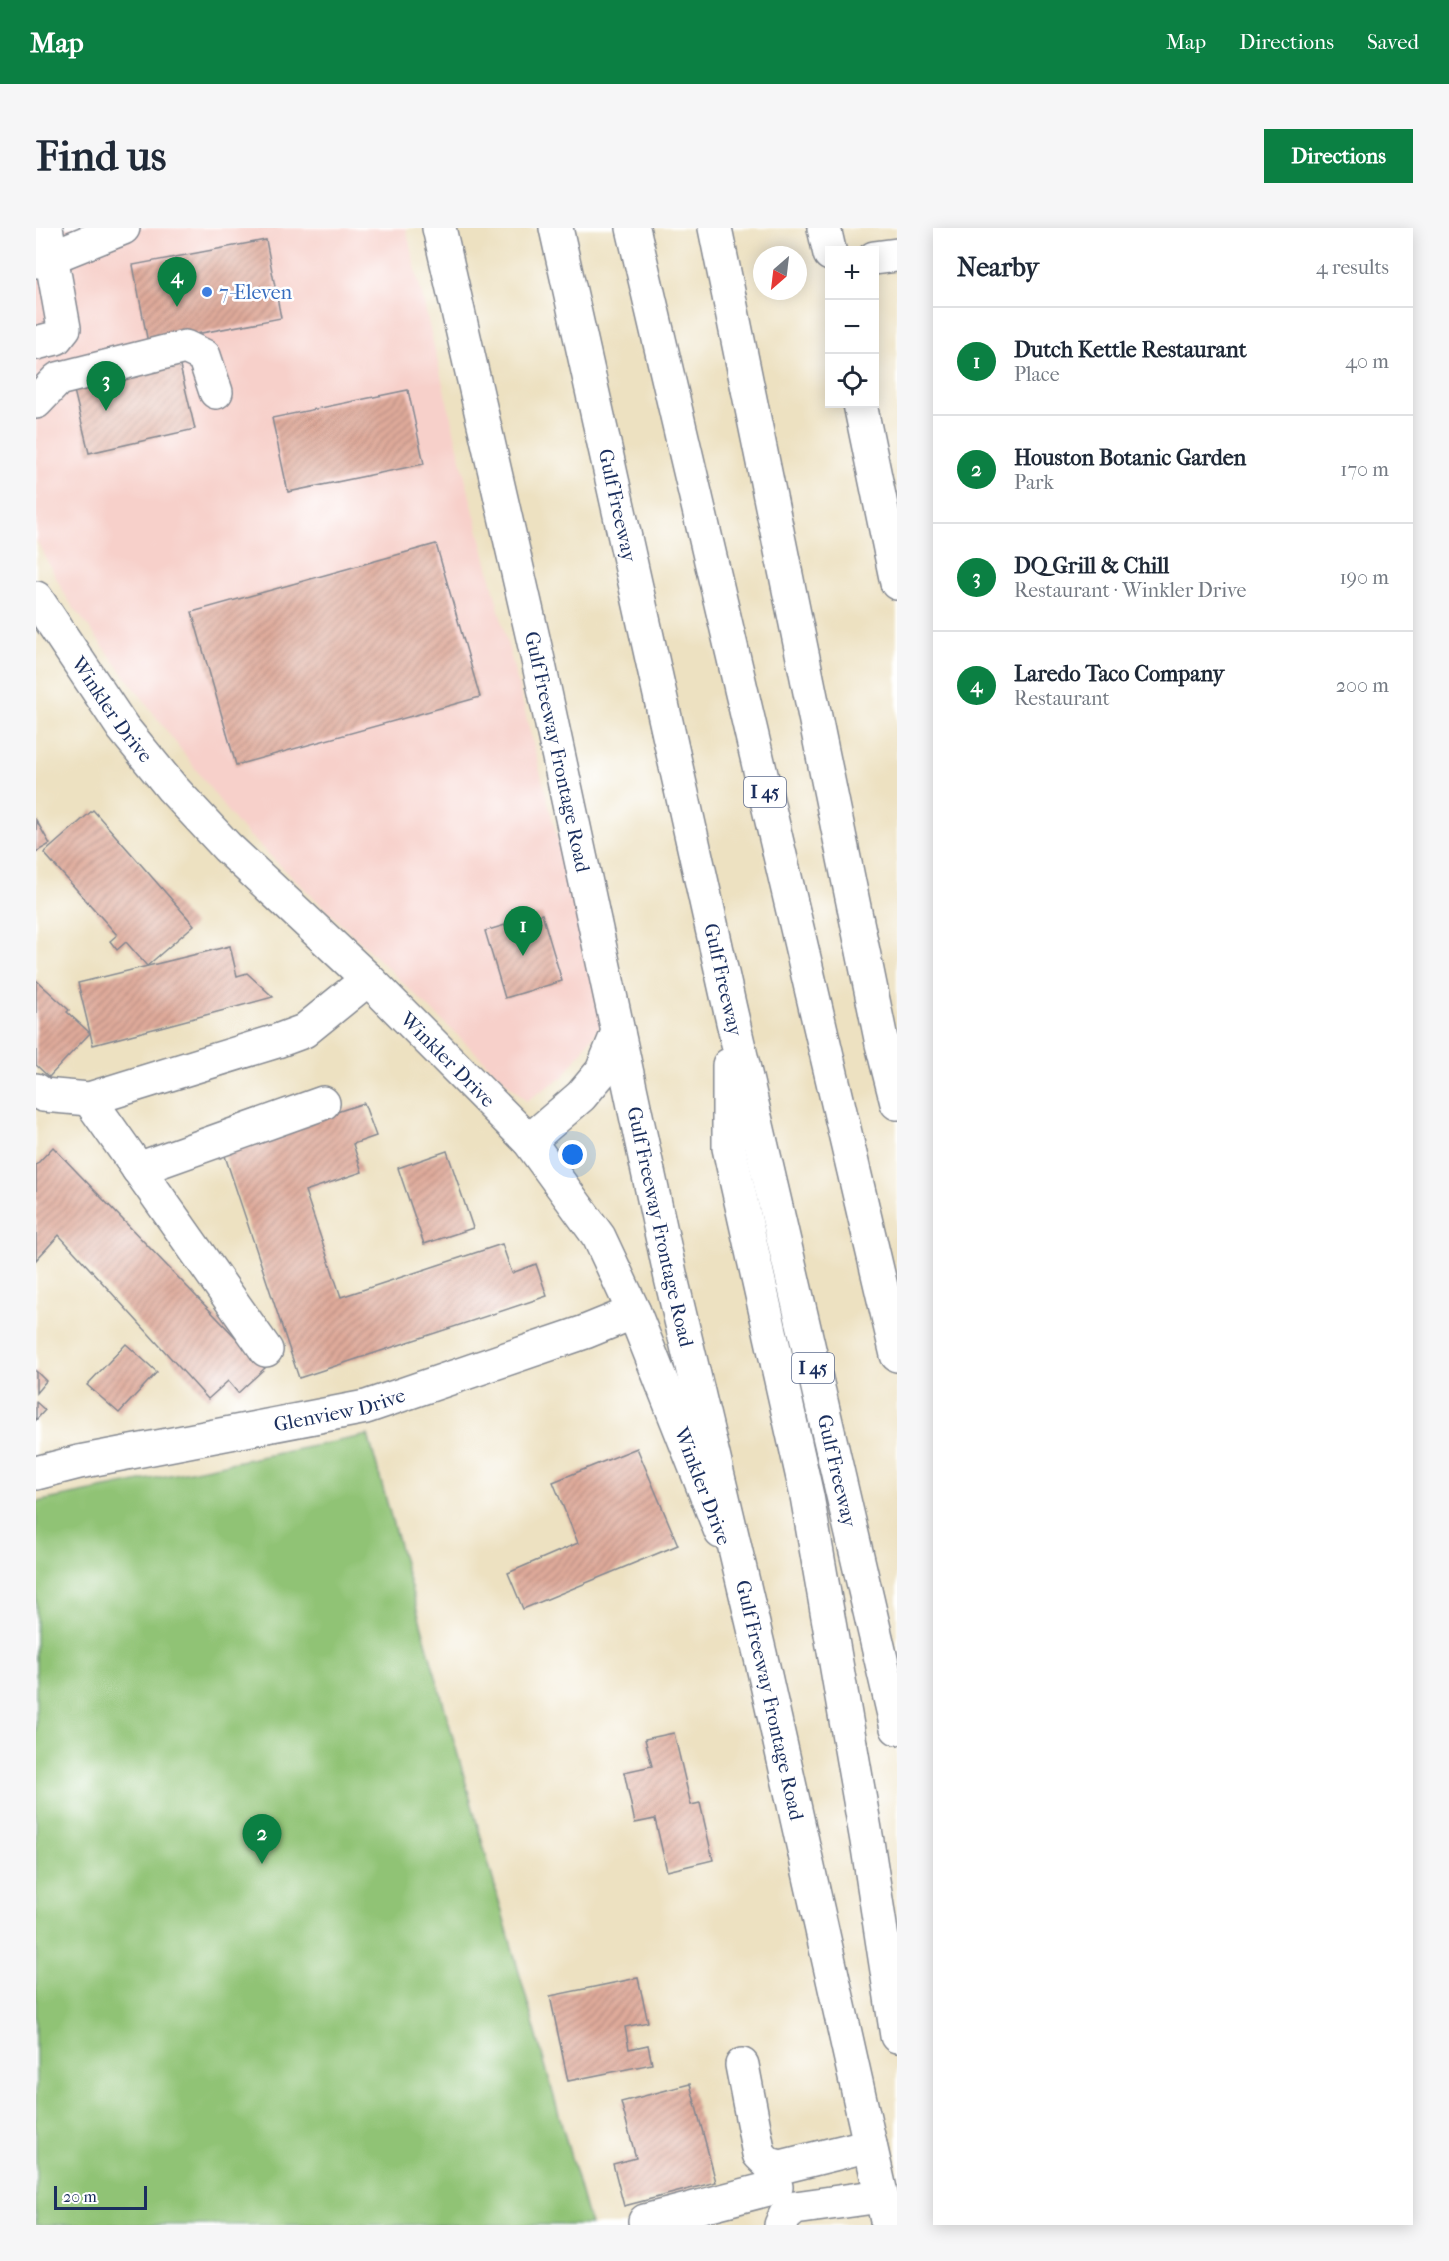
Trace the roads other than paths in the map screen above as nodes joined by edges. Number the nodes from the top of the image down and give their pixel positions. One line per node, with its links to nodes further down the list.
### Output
1 (123, 228): 8 (main road)
2 (439, 228): 19 (main road, Gulf Freeway Frontage Road)
3 (556, 228): 18 (main road, Gulf Freeway / I 45)
4 (633, 228): 29 (main road, I 45)
5 (715, 228): 20 (main road)
6 (824, 228): 7 (main road)
7 (828, 246)
8 (44, 249): 11 (main road)
9 (897, 255): 10 (main road)
10 (879, 257)
11 (36, 343)
12 (216, 392): 13 (main road)
13 (36, 402)
14 (861, 408): 15 (main road)
15 (897, 583)
16 (36, 598): 17 (main road, Winkler Drive)
17 (368, 979): 22 (main road); 25 (main road, Winkler Drive)
18 (730, 1009): 32 (main road, Gulf Freeway / I 45); 33 (main road)
19 (618, 1032): 25 (main road); 31 (main road, Gulf Freeway Frontage Road)
20 (890, 1055): 24 (main road)
21 (38, 1096): 22 (main road)
22 (89, 1099): 26 (main road)
23 (323, 1103): 26 (main road)
24 (897, 1103)
25 (529, 1141): 27 (main road, Winkler Drive)
26 (138, 1169): 28 (main road)
27 (634, 1312): 30 (main road, Glenview Drive); 31 (main road, Winkler Drive)
28 (266, 1350)
29 (897, 1355)
30 (36, 1473)
31 (746, 1595): 35 (main road, Gulf Freeway Frontage Road)
32 (897, 1728)
33 (897, 2036)
34 (742, 2066): 36 (main road)
35 (870, 2145): 36 (main road); 37 (main road, Gulf Freeway Frontage Road)
36 (778, 2198): 37 (main road); 38 (main road)
37 (884, 2211)
38 (645, 2221)

